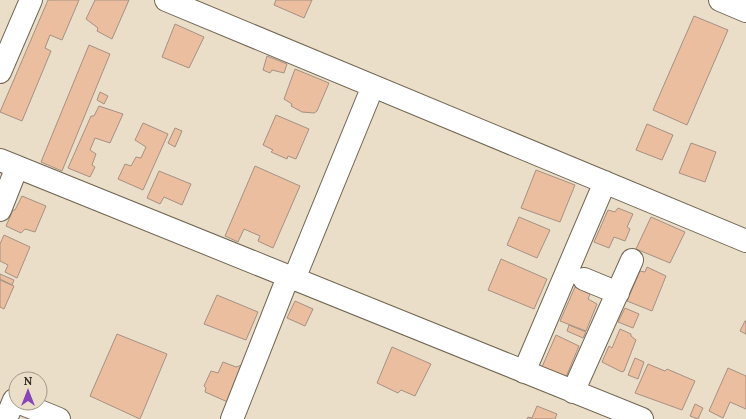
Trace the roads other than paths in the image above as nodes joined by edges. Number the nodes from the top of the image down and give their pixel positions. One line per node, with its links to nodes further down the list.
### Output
1 (31, 0): 5 (street)
2 (166, 0): 6 (street)
3 (720, 0): 4 (street)
4 (746, 11)
5 (0, 72)
6 (373, 86): 8 (street); 12 (street)
7 (9, 163): 9 (street); 12 (street)
8 (605, 182): 10 (street); 15 (street)
9 (0, 210)
10 (746, 241)
11 (632, 260): 14 (street)
12 (291, 278): 15 (street); 20 (street)
13 (584, 279): 14 (street)
14 (618, 292): 16 (street)
15 (524, 372): 16 (street)
16 (573, 392): 18 (street)
17 (33, 411): 19 (street)
18 (619, 415): 21 (street)
19 (59, 419)
20 (232, 419)
21 (642, 419)

